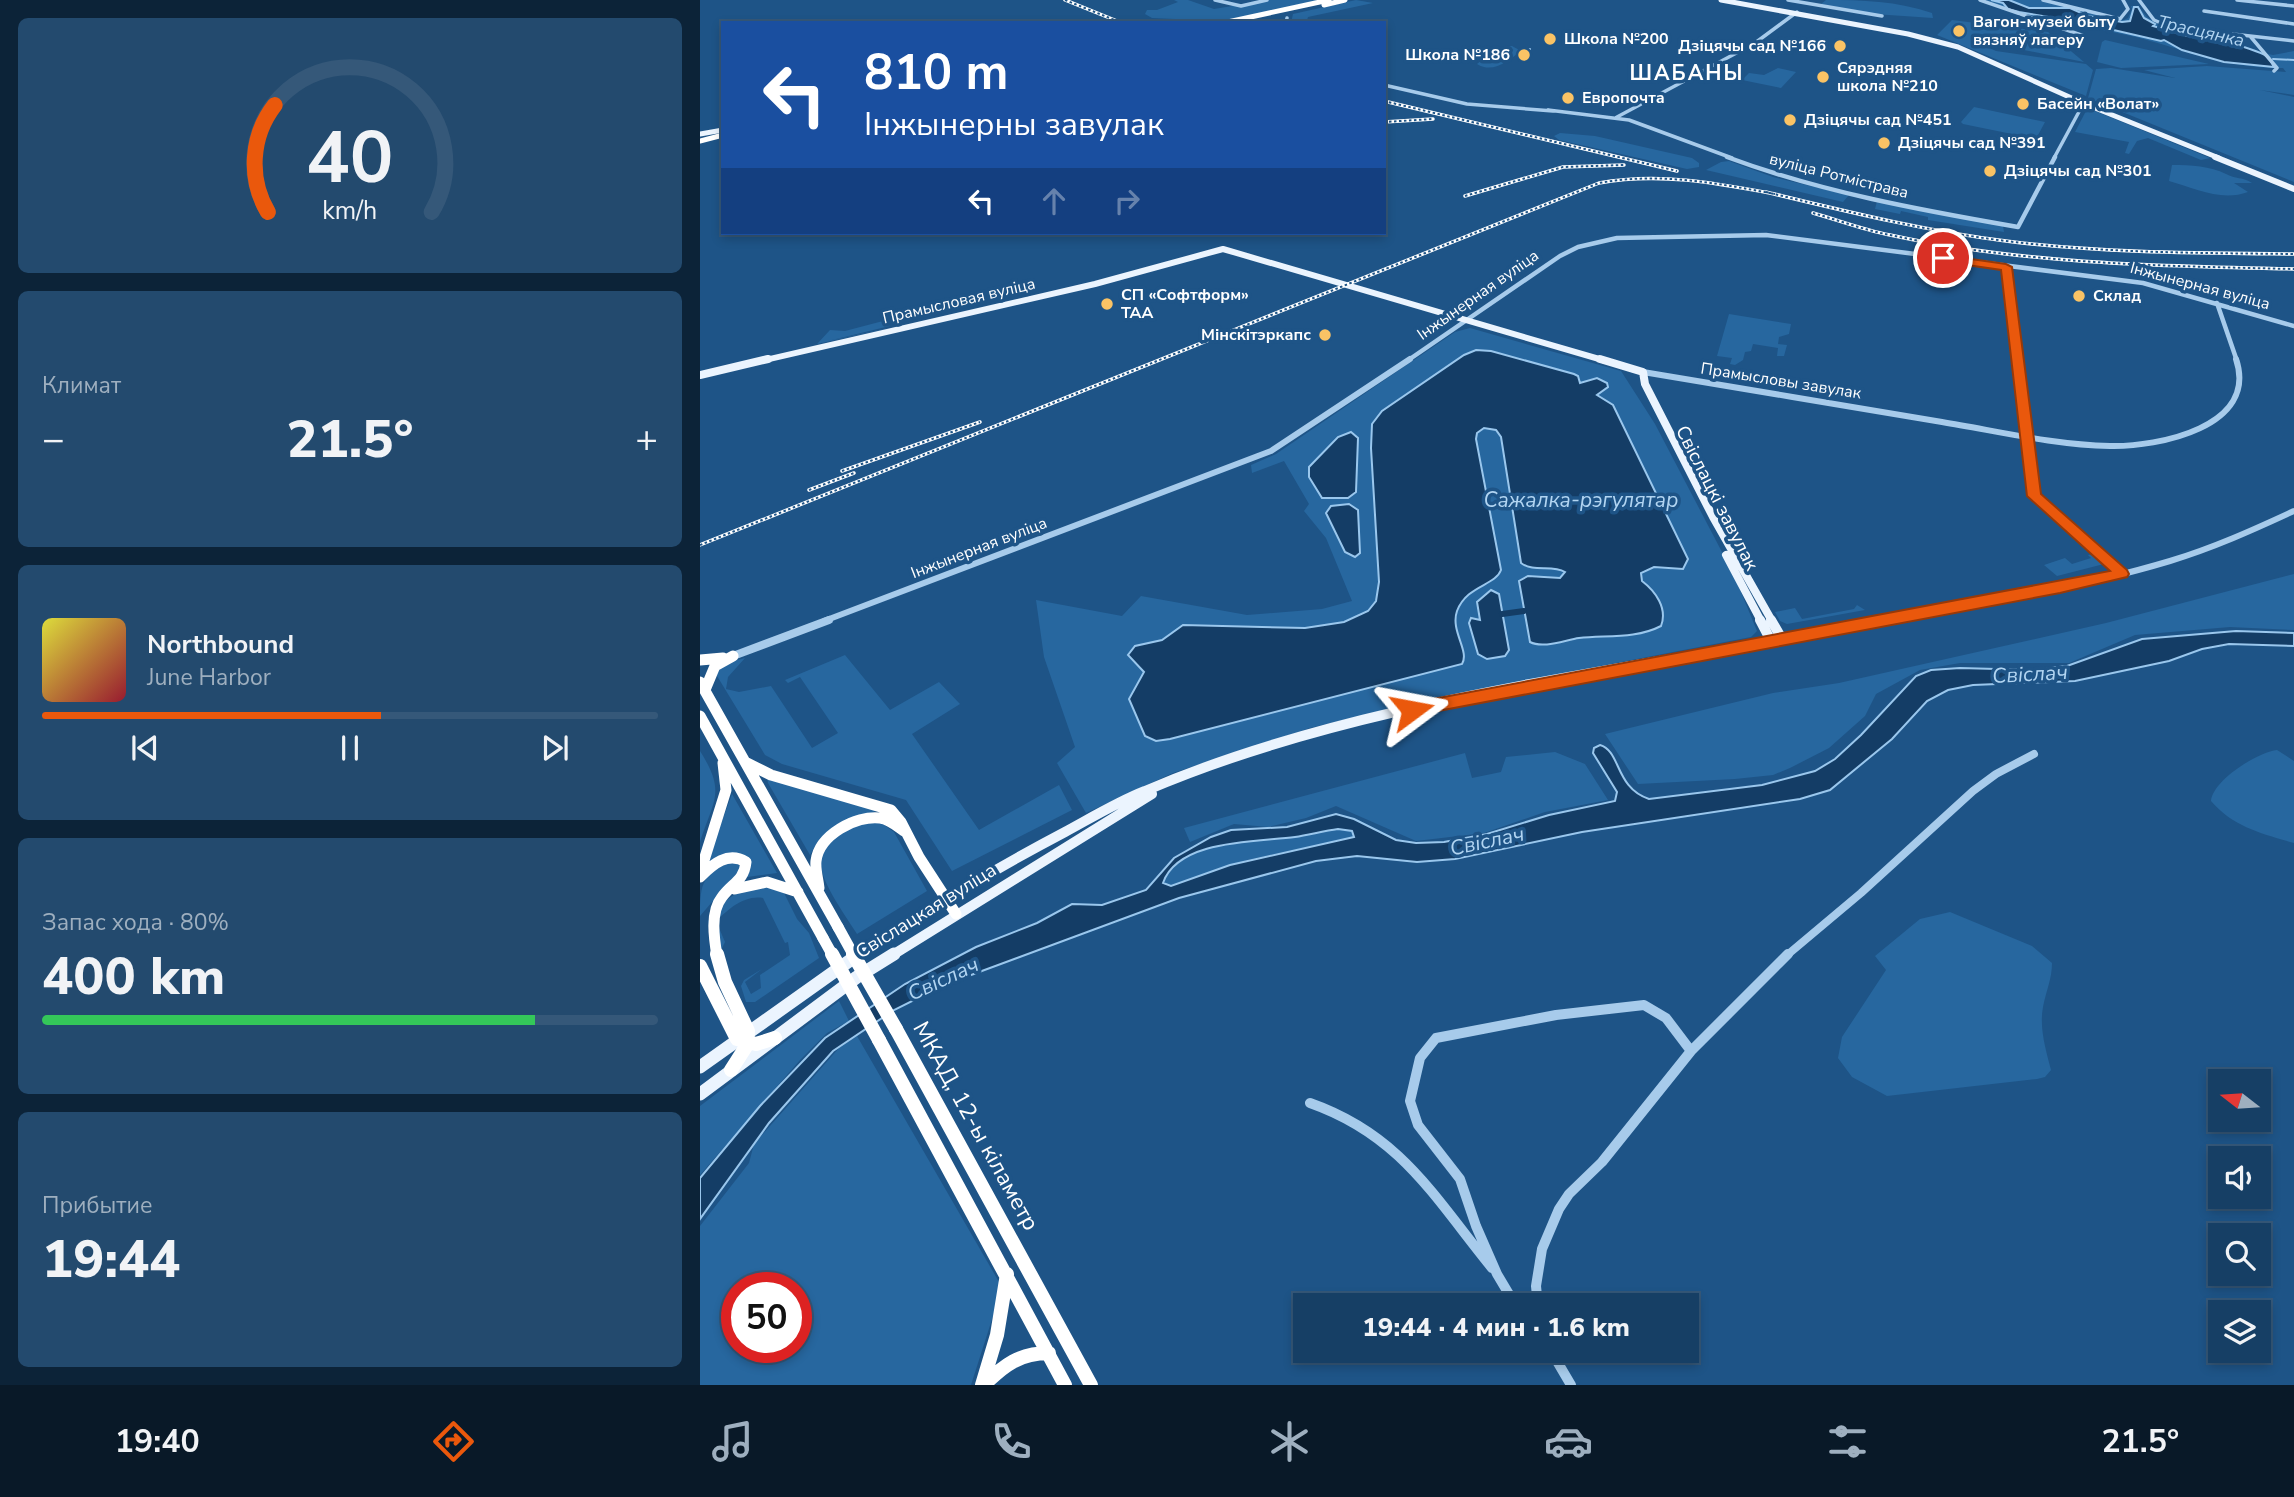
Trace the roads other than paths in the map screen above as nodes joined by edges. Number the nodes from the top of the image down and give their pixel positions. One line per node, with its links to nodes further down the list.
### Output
1 (1215, 0): 2 (street)
2 (1268, 0)
3 (1329, 0): 20 (highway)
4 (1343, 0): 14 (highway)
5 (1721, 0): 16 (main road)
6 (1734, 0): 16 (main road)
7 (1788, 0): 18 (street)
8 (1980, 0): 24 (street)
9 (2043, 0): 10 (street)
10 (2123, 0)
11 (2138, 0): 23 (street)
12 (2237, 0): 13 (street)
13 (2294, 6)
14 (1294, 11): 17 (highway); 19 (highway)
15 (2204, 11): 22 (street)
16 (1796, 13): 28 (main road); 29 (street)
17 (1273, 16): 19 (highway); 21 (highway)
18 (1882, 16)
19 (1287, 20)
20 (1232, 21)
21 (1250, 21)
22 (2294, 24)
23 (2250, 36): 25 (street); 26 (street)
24 (2084, 40)
25 (2294, 41)
26 (2274, 71)
27 (1386, 85): 29 (street, вуліца Ротмістрава)
28 (2088, 103): 29 (street, вуліца Ротмістрава); 32 (main road)
29 (1616, 117)
30 (721, 132): 31 (highway)
31 (700, 137)
32 (2294, 188)
33 (1223, 249): 36 (main road, Прамысловы завулак); 39 (main road, Прамысловая вуліца)
34 (2006, 267): 35 (street, Інжынерная вуліца); 36 (street, Інжынерная вуліца); 42 (street)
35 (2217, 303): 37 (street, Інжынерная вуліца); 42 (street, Прамысловы завулак)
36 (1465, 320): 38 (main road, Прамысловы завулак); 46 (street, Інжынерная вуліца)
37 (2294, 326)
38 (1639, 371): 40 (street, Прамысловы завулак); 41 (main road, Свіслацкі завулак); 45 (main road, Свіслацкі завулак)
39 (700, 375)
40 (1655, 375): 41 (main road); 42 (street, Прамысловы завулак)
41 (1644, 382): 45 (main road, Свіслацкі завулак)
42 (2028, 436): 44 (street)
43 (2294, 511): 44 (street, Свіслацкая вуліца)
44 (2122, 574): 45 (street, Свіслацкая вуліца)
45 (1777, 640): 53 (main road, Свіслацкая вуліца)
46 (733, 656): 47 (highway); 48 (highway)
47 (700, 660)
48 (702, 686): 52 (highway, МКАД, 12-ы кіламетр)
49 (700, 716): 51 (highway)
50 (2034, 754): 66 (street)
51 (722, 755): 57 (highway); 59 (highway)
52 (745, 762): 55 (highway); 60 (highway, МКАД, 12-ы кіламетр)
53 (1184, 777): 54 (main road, Свіслацкая вуліца); 56 (main road, Свіслацкая вуліца)
54 (1081, 823): 56 (main road); 61 (main road, Свіслацкая вуліца)
55 (907, 834): 60 (highway); 61 (highway)
56 (1087, 835): 62 (main road, Свіслацкая вуліца)
57 (700, 875): 58 (highway)
58 (729, 892): 59 (highway); 64 (highway)
59 (798, 892): 71 (highway, bridge)
60 (820, 894): 79 (highway, МКАД, 12-ы кіламетр, bridge)
61 (945, 898): 62 (highway); 64 (main road, Свіслацкая вуліца)
62 (956, 914): 65 (main road, Свіслацкая вуліца)
63 (700, 965): 64 (highway)
64 (744, 1038): 65 (highway); 67 (main road, Свіслацкая вуліца); 68 (highway)
65 (775, 1038): 68 (main road, Свіслацкая вуліца)
66 (1691, 1051): 72 (street); 74 (street)
67 (700, 1067)
68 (731, 1070): 69 (main road, Свіслацкая вуліца)
69 (700, 1094)
70 (1310, 1103): 72 (street)
71 (1007, 1274): 75 (highway); 77 (highway)
72 (1497, 1274): 73 (street)
73 (1508, 1293)
74 (1537, 1293)
75 (1049, 1353): 77 (highway); 78 (highway)
76 (1558, 1363): 80 (street)
77 (983, 1385)
78 (1065, 1385)
79 (1090, 1385)
80 (1571, 1385)

